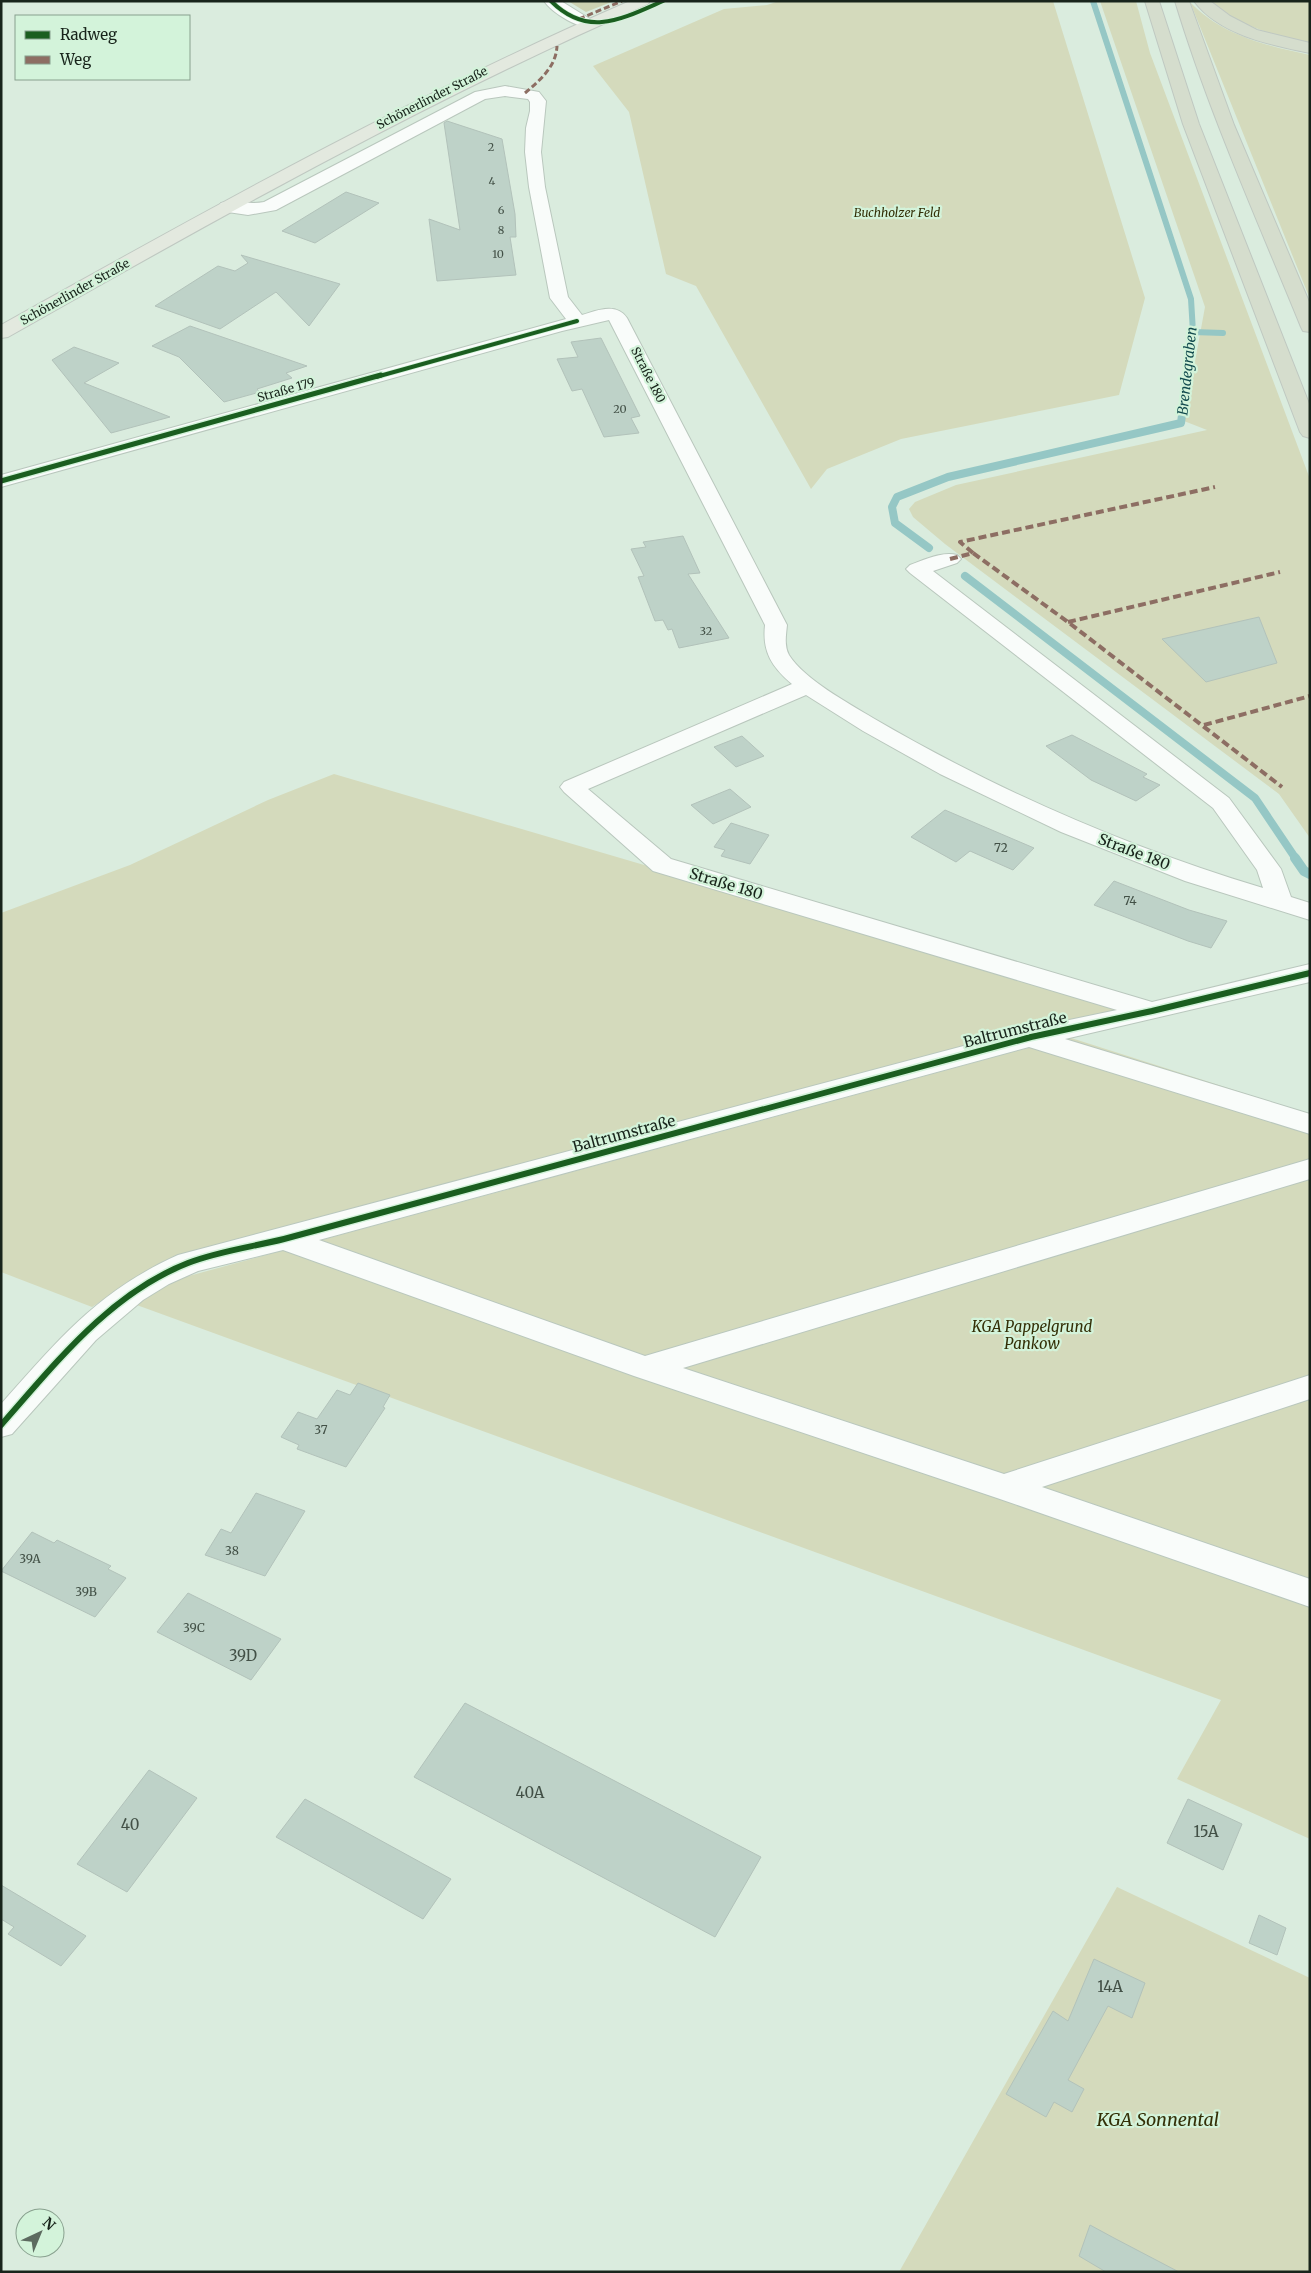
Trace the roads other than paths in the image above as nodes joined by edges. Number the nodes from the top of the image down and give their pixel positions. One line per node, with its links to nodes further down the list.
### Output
1 (551, 1): 6 (street)
2 (643, 1): 6 (main road, Schönerlinder Straße)
3 (1152, 1): 12 (highway)
4 (1182, 1): 10 (highway)
5 (1200, 1): 7 (highway)
6 (590, 24): 8 (main road, Schönerlinder Straße)
7 (1310, 48)
8 (227, 207): 9 (street, Schönerlinder Straße); 11 (main road, Schönerlinder Straße)
9 (578, 322): 13 (street, Straße 179); 15 (street, Straße 180)
10 (1310, 327)
11 (1, 333)
12 (1310, 432)
13 (1, 481)
14 (950, 560): 16 (street)
15 (809, 685): 16 (street, Straße 180); 19 (street, Straße 180)
16 (1280, 901): 17 (street, Straße 180)
17 (1310, 912)
18 (1310, 973): 19 (street, Baltrumstraße)
19 (1152, 1011): 20 (street, Baltrumstraße)
20 (1031, 1037): 21 (street); 23 (street, Baltrumstraße)
21 (1310, 1124)
22 (1310, 1169): 24 (street)
23 (284, 1239): 24 (street); 26 (street, Baltrumstraße)
24 (645, 1368): 27 (street)
25 (1310, 1387): 27 (street)
26 (1, 1425)
27 (1004, 1487): 28 (street)
28 (1310, 1593)

